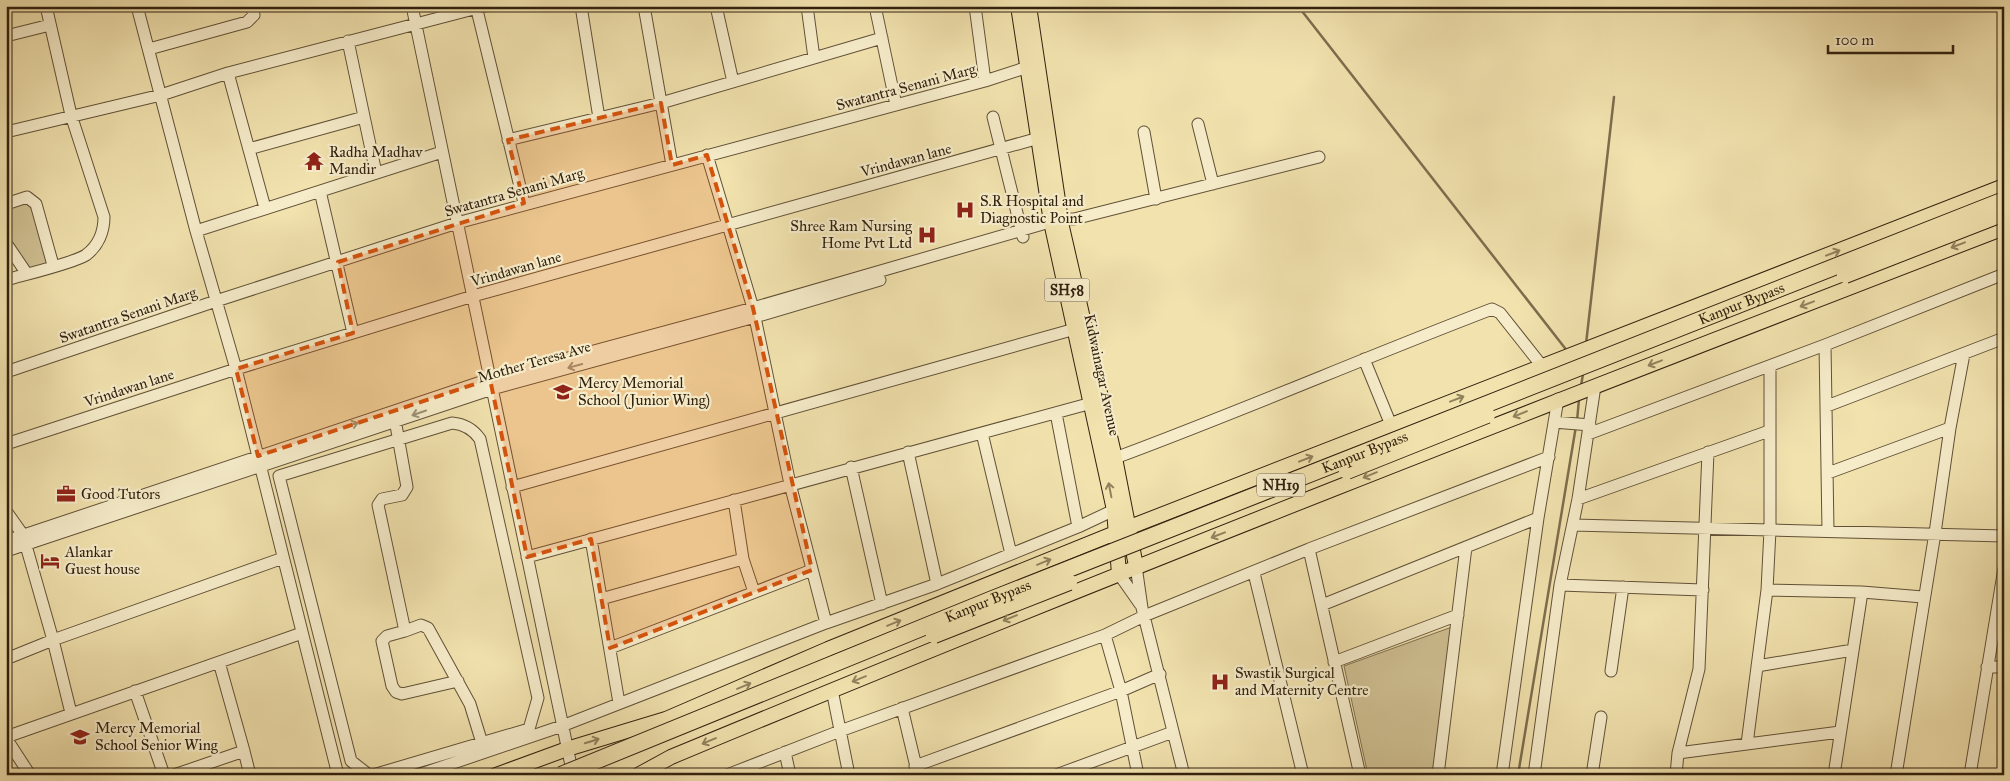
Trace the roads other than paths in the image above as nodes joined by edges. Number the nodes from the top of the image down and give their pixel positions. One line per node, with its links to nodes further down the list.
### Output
1 (46, 6): 15 (street)
2 (137, 6): 19 (street)
3 (251, 6): 19 (street)
4 (412, 6): 14 (street)
5 (581, 6): 31 (street)
6 (644, 6): 26 (street)
7 (716, 6): 24 (street)
8 (807, 6): 20 (street)
9 (875, 6): 17 (street)
10 (975, 6): 23 (street)
11 (1018, 6): 21 (main road, Kidwainagar Avenue / SH58)
12 (1029, 6): 21 (main road, Kidwainagar Avenue / SH58)
13 (479, 7): 14 (street); 36 (street)
14 (416, 24): 18 (street); 39 (street)
15 (50, 25): 16 (street); 28 (street)
16 (6, 36)
17 (882, 38): 20 (street); 27 (street)
18 (348, 42): 22 (street); 29 (street)
19 (149, 49): 25 (street)
20 (814, 58): 24 (street)
21 (1033, 65): 23 (street, Swatantra Senani Marg); 35 (main road, Kidwainagar Avenue / SH58); 54 (main road, Kidwainagar Avenue / SH58)
22 (228, 73): 25 (street); 37 (street)
23 (985, 81): 27 (street, Swatantra Senani Marg)
24 (733, 82): 26 (street)
25 (160, 95): 28 (street); 57 (street)
26 (661, 104): 31 (street); 42 (street)
27 (896, 105): 40 (street, Swatantra Senani Marg)
28 (71, 115): 33 (street); 61 (street)
29 (364, 117): 37 (street); 43 (street)
30 (993, 117): 38 (street)
31 (599, 118): 36 (street)
32 (1198, 124): 44 (street)
33 (6, 132)
34 (1144, 132): 47 (street)
35 (1039, 138): 38 (street, Vrindawan lane); 54 (main road, Kidwainagar Avenue / SH58)
36 (508, 140): 49 (street)
37 (249, 149): 51 (street)
38 (999, 150): 55 (street, Vrindawan lane); 58 (street)
39 (442, 152): 43 (street); 53 (street)
40 (707, 155): 42 (street, Swatantra Senani Marg); 55 (street)
41 (1319, 157): 44 (street)
42 (672, 165): 49 (street, Swatantra Senani Marg)
43 (376, 173): 46 (street)
44 (1214, 184): 47 (street)
45 (2004, 186): 74 (main road, one-way to 45)
46 (320, 190): 51 (street); 60 (street)
47 (1156, 199): 54 (street)
48 (2004, 200): 189 (highway, Kanpur Bypass / NH19, bridge)
49 (524, 203): 53 (street, Swatantra Senani Marg)
50 (6, 204): 61 (street)
51 (265, 208): 57 (street)
52 (2004, 213): 191 (highway, Kanpur Bypass / NH19, bridge)
53 (457, 223): 60 (street, Swatantra Senani Marg); 65 (street)
54 (1060, 223): 58 (street); 68 (main road, Kidwainagar Avenue / SH58); 81 (main road, Kidwainagar Avenue / SH58)
55 (729, 224): 65 (street, Vrindawan lane); 67 (street)
56 (2004, 228): 79 (main road, one-way to 79)
57 (196, 231): 66 (street)
58 (1022, 234): 67 (street)
59 (6, 243): 62 (street)
60 (338, 262): 66 (street, Swatantra Senani Marg); 69 (street)
61 (53, 265): 62 (street)
62 (28, 274): 64 (street)
63 (2004, 274): 71 (street)
64 (6, 280)
65 (473, 296): 69 (street, Vrindawan lane); 78 (street)
66 (216, 301): 76 (street); 77 (street, Swatantra Senani Marg)
67 (754, 312): 78 (street); 84 (street)
68 (1076, 329): 81 (main road, Kidwainagar Avenue / SH58); 84 (street)
69 (353, 333): 76 (street, Vrindawan lane)
70 (2004, 338): 72 (street)
71 (1825, 346): 75 (street); 82 (street)
72 (1964, 354): 82 (street); 89 (street)
73 (1364, 360): 74 (street); 87 (street); 97 (street)
74 (1542, 366): 87 (main road, one-way to 74)
75 (1770, 367): 88 (street); 90 (street)
76 (236, 369): 93 (street, Vrindawan lane); 98 (street)
77 (6, 372)
78 (491, 384): 85 (street); 102 (street)
79 (1591, 387): 80 (main road); 88 (street)
80 (1562, 398): 86 (street); 126 (main road, one-way to 126)
81 (1097, 402): 83 (street); 97 (main road, Kidwainagar Avenue / SH58); 105 (main road, Kidwainagar Avenue / SH58, one-way to 81)
82 (1827, 406): 100 (street)
83 (1056, 413): 91 (street); 109 (street)
84 (776, 415): 101 (street); 102 (street)
85 (394, 417): 92 (street); 98 (street)
86 (1559, 422): 88 (street); 96 (street)
87 (1391, 425): 111 (main road, one-way to 87)
88 (1586, 428): 103 (street)
89 (1950, 428): 100 (street); 114 (street)
90 (1769, 431): 95 (street); 112 (street)
91 (982, 433): 94 (street); 122 (street)
92 (399, 438): 145 (street); 172 (street); 186 (street)
93 (6, 444)
94 (908, 452): 99 (street); 131 (street)
95 (1708, 452): 103 (street); 110 (street)
96 (1549, 457): 107 (street); 120 (street)
97 (1115, 458): 111 (main road, Kidwainagar Avenue / SH58)
98 (260, 460): 116 (street); 124 (street)
99 (851, 467): 101 (street); 140 (street)
100 (1828, 473): 113 (street)
101 (790, 484): 104 (street); 128 (street)
102 (512, 487): 123 (street)
103 (1578, 499): 108 (street)
104 (734, 500): 118 (street); 125 (street)
105 (1114, 510): 109 (street); 111 (main road, Kidwainagar Avenue / SH58)
106 (6, 511): 116 (street)
107 (1538, 518): 119 (street); 202 (street)
108 (1574, 525): 110 (street); 132 (street)
109 (1078, 527): 122 (street)
110 (1707, 527): 112 (street); 134 (street)
111 (1123, 530): 126 (main road, Kidwainagar Avenue / SH58); 130 (main road, Kidwainagar Avenue / SH58); 175 (main road, one-way to 111)
112 (1770, 530): 113 (street); 135 (street)
113 (1828, 530): 114 (street)
114 (1935, 533): 115 (street); 138 (street)
115 (2004, 536)
116 (24, 539): 117 (street); 121 (street); 148 (street)
117 (6, 540)
118 (591, 540): 123 (street); 139 (street)
119 (1466, 547): 141 (street); 143 (street)
120 (1309, 549): 129 (street); 141 (street)
121 (6, 551)
122 (1011, 554): 131 (street)
123 (527, 557): 167 (street)
124 (283, 558): 146 (street); 148 (street)
125 (743, 558): 136 (street); 139 (street)
126 (1136, 566): 130 (main road); 142 (street)
127 (2004, 568): 155 (street)
128 (812, 570): 136 (street); 144 (street)
129 (1254, 573): 142 (street); 199 (street)
130 (1119, 574): 142 (street); 161 (main road, one-way to 161)
131 (937, 584): 140 (street)
132 (1560, 585): 133 (street); 203 (street)
133 (1623, 587): 134 (street); 157 (street)
134 (1703, 590): 178 (street)
135 (1767, 590): 137 (street); 154 (street)
136 (754, 592): 149 (street)
137 (1862, 592): 138 (street); 150 (street)
138 (1923, 597): 207 (street)
139 (601, 598): 149 (street)
140 (882, 604): 144 (street)
141 (1322, 605): 153 (street)
142 (1143, 612): 147 (street); 158 (street)
143 (1458, 615): 153 (street); 201 (street)
144 (826, 623): 163 (street)
145 (405, 631): 159 (street); 159 (street)
146 (302, 633): 152 (street); 185 (street)
147 (1105, 635): 162 (street); 164 (street)
148 (53, 640): 151 (street); 165 (street)
149 (610, 648): 163 (street)
150 (1853, 650): 154 (street); 170 (street)
151 (6, 659)
152 (219, 662): 160 (street); 176 (street)
153 (1334, 662): 200 (street)
154 (1757, 666): 173 (street)
155 (1987, 667): 156 (street); 208 (street)
156 (2004, 667)
157 (1611, 671)
158 (1160, 674): 162 (street); 169 (street)
159 (458, 681): 172 (street)
160 (135, 690): 165 (street); 182 (street)
161 (832, 690): 168 (street); 192 (main road, one-way to 192)
162 (1121, 691): 174 (street); 179 (street)
163 (619, 703): 167 (street)
164 (902, 708): 168 (street); 179 (street)
165 (71, 713): 171 (street)
166 (1601, 717): 204 (street)
167 (562, 726): 175 (street); 187 (street)
168 (840, 731): 177 (street); 195 (street)
169 (1173, 732): 174 (street); 198 (street)
170 (1840, 732): 173 (street); 206 (street)
171 (6, 737): 181 (street)
172 (482, 743): 186 (street)
173 (1747, 744): 178 (street)
174 (1132, 746): 180 (street); 197 (street)
175 (567, 749): 188 (main road); 190 (street)
176 (244, 751): 183 (street); 184 (street)
177 (785, 752): 193 (street); 194 (street)
178 (1678, 753): 205 (street)
179 (916, 770)
180 (1076, 771): 196 (street)
181 (30, 775)
182 (164, 775)
183 (174, 775)
184 (250, 775)
185 (338, 775)
186 (371, 775)
187 (418, 775)
188 (496, 775)
189 (561, 775)
190 (573, 775)
191 (589, 775)
192 (638, 775)
193 (727, 775)
194 (790, 775)
195 (849, 775)
196 (1056, 775)
197 (1138, 775)
198 (1184, 775)
199 (1303, 775)
200 (1360, 775)
201 (1438, 775)
202 (1502, 775)
203 (1534, 775)
204 (1592, 775)
205 (1676, 775)
206 (1834, 775)
207 (1896, 775)
208 (1970, 775)

